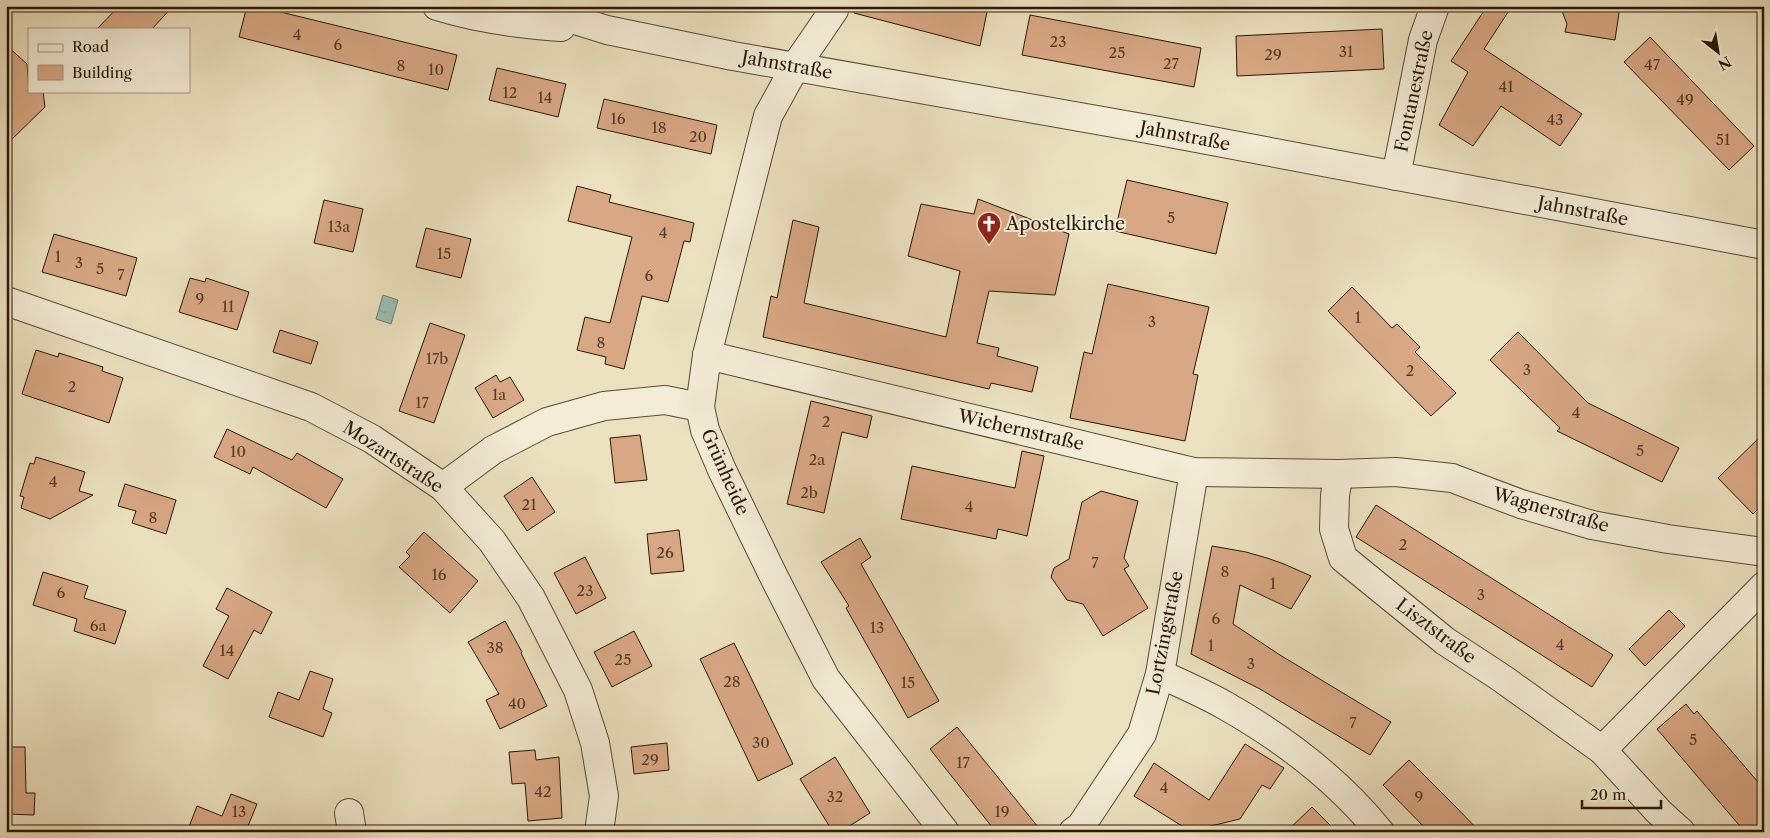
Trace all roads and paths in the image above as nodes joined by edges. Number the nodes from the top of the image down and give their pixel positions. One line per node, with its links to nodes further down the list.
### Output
1 (437, 6): 5 (street, Jahnstraße)
2 (530, 6): 5 (street, Jahnstraße)
3 (835, 6): 6 (street, Grünheide)
4 (1435, 6): 7 (street, Fontanestraße)
5 (607, 30): 6 (street, Jahnstraße)
6 (795, 67): 7 (street, Jahnstraße); 10 (street, Grünheide)
7 (1396, 176): 8 (street, Jahnstraße)
8 (1764, 246)
9 (6, 300): 14 (street, Mozartstraße)
10 (707, 355): 11 (street, Grünheide); 12 (street, Wichernstraße)
11 (700, 407): 14 (street); 20 (street, Grünheide)
12 (1194, 472): 13 (street, Wichernstraße); 17 (street, Lortzingstraße)
13 (1339, 474): 15 (street, Wagnerstraße); 18 (street, Lisztstraße)
14 (443, 487): 19 (street, Mozartstraße)
15 (1764, 552)
16 (1764, 586): 18 (street)
17 (1160, 674): 21 (street, Lortzingstraße); 22 (street)
18 (1602, 750): 23 (street, Lisztstraße)
19 (600, 832)
20 (945, 832)
21 (1073, 832)
22 (1380, 832)
23 (1681, 832)

